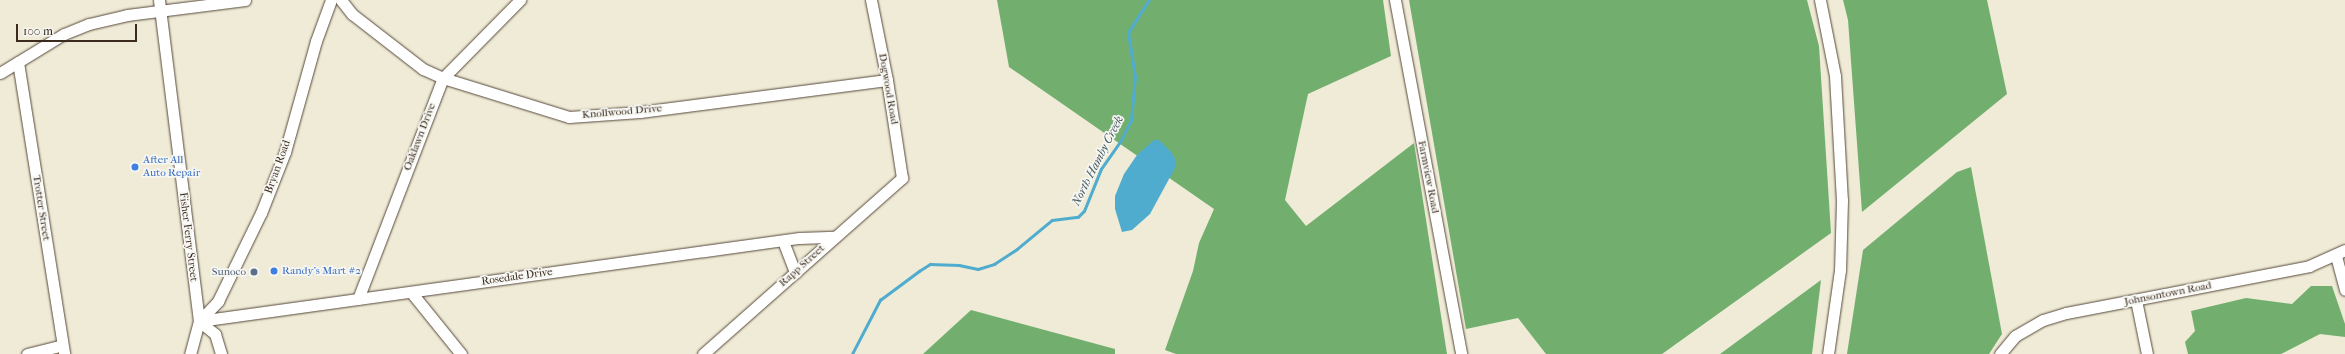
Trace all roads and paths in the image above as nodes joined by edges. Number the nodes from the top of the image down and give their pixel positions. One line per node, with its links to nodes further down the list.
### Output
1 (159, 0): 9 (street, Fisher Ferry Street)
2 (245, 0): 9 (street)
3 (331, 0): 23 (street, Bryan Road)
4 (341, 0): 12 (street, Knollwood Drive)
5 (520, 0): 12 (street, Oaklawn Drive)
6 (871, 0): 13 (street, Dogwood Road)
7 (1395, 0): 30 (street, Farmview Road)
8 (1820, 0): 31 (street)
9 (160, 12): 10 (street); 23 (street, Fisher Ferry Street)
10 (18, 62): 11 (street); 24 (street, Trotter Street)
11 (0, 73)
12 (443, 78): 13 (street, Knollwood Drive); 21 (street, Oaklawn Drive)
13 (887, 80): 14 (street, Dogwood Road)
14 (902, 178): 15 (street, Rapp Street)
15 (835, 237): 16 (street, Rosedale Drive); 18 (street, Rapp Street)
16 (783, 241): 18 (street); 20 (street, Rosedale Drive)
17 (2341, 253): 19 (street); 22 (street, Johnsontown Road)
18 (795, 273): 29 (street, Rapp Street)
19 (2345, 290)
20 (411, 292): 21 (street, Rosedale Drive); 28 (street)
21 (358, 299): 23 (street, Rosedale Drive)
22 (2136, 300): 32 (street, Johnsontown Road); 33 (street)
23 (199, 321): 26 (street, Fisher Ferry Street); 27 (street)
24 (63, 350): 25 (street)
25 (27, 354)
26 (190, 354)
27 (221, 354)
28 (461, 354)
29 (703, 354)
30 (1461, 354)
31 (1828, 354)
32 (2000, 354)
33 (2147, 354)

